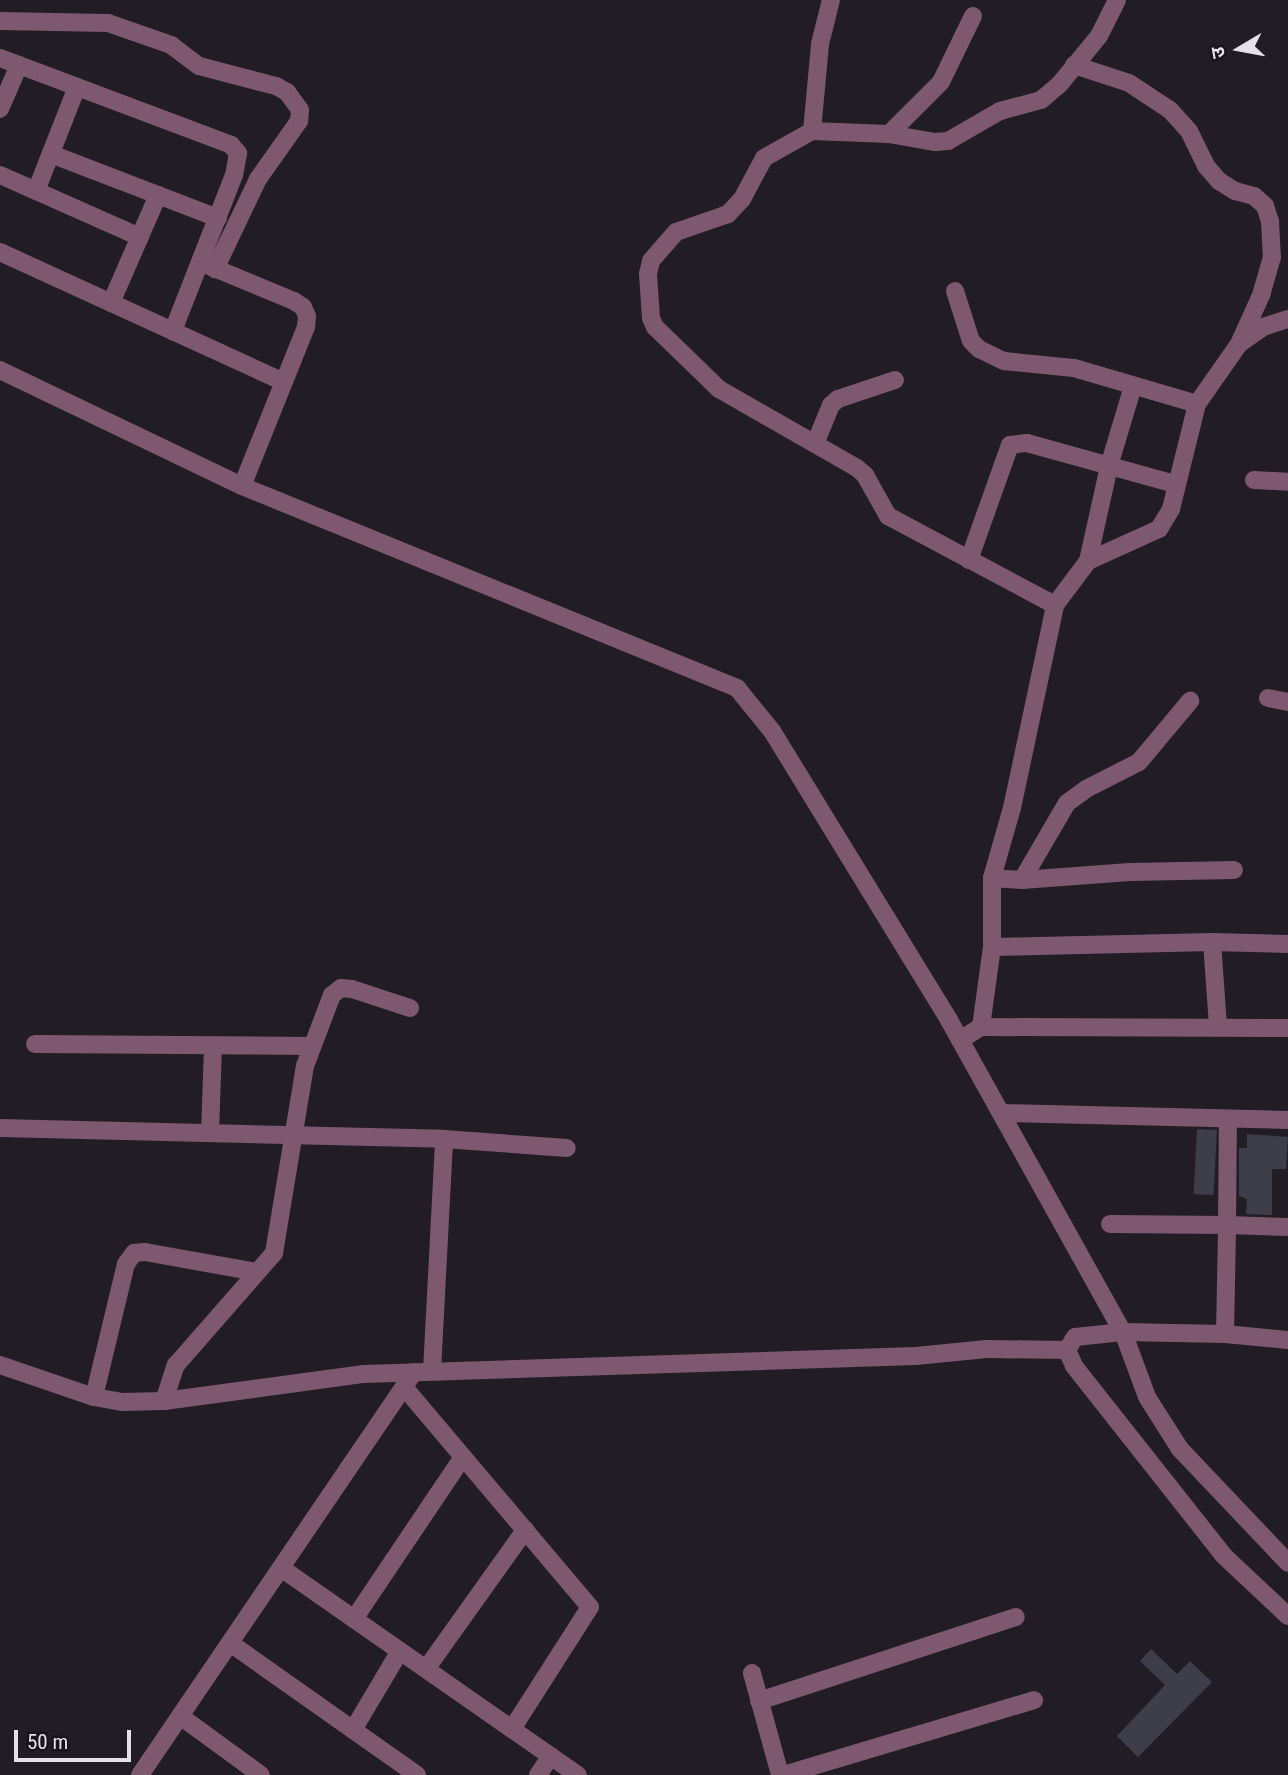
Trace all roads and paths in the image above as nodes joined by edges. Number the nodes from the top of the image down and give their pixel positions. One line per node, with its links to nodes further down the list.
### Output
1 (831, 0): 10 (street)
2 (1117, 0): 7 (street)
3 (973, 16): 11 (street)
4 (0, 22): 19 (street)
5 (0, 58): 6 (street)
6 (19, 65): 8 (street); 9 (street)
7 (1074, 65): 11 (street); 24 (street)
8 (77, 87): 12 (street); 16 (street)
9 (0, 109)
10 (812, 131): 11 (street); 30 (street)
11 (889, 134)
12 (51, 154): 14 (street); 15 (street)
13 (0, 175): 14 (street)
14 (36, 191): 17 (street)
15 (158, 195): 16 (street); 17 (street)
16 (218, 218): 19 (street)
17 (140, 237): 21 (street)
18 (0, 252): 21 (street)
19 (208, 266): 23 (street); 27 (street)
20 (955, 291): 28 (street)
21 (111, 303): 23 (street)
22 (1288, 320): 24 (street)
23 (173, 331): 27 (street)
24 (1239, 344): 29 (street)
25 (0, 370): 35 (street)
26 (895, 380): 30 (street)
27 (284, 382): 35 (street)
28 (1133, 386): 29 (street); 31 (street)
29 (1197, 404): 34 (street)
30 (815, 444): 36 (street)
31 (1109, 466): 34 (street); 36 (street); 37 (street)
32 (1254, 480): 33 (street)
33 (1288, 482)
34 (1175, 484): 37 (street)
35 (242, 486): 52 (street)
36 (969, 560): 38 (street)
37 (1088, 561): 38 (street)
38 (1055, 605): 43 (street)
39 (1268, 698): 41 (street)
40 (1190, 701): 44 (street)
41 (1288, 702)
42 (1234, 870): 44 (street)
43 (992, 878): 44 (street); 47 (street)
44 (1022, 880)
45 (1212, 942): 46 (street); 47 (street); 49 (street)
46 (1288, 944)
47 (992, 947): 50 (street)
48 (410, 1008): 54 (street)
49 (1218, 1026): 50 (street); 51 (street)
50 (981, 1027): 52 (street)
51 (1288, 1028)
52 (960, 1040): 56 (street)
53 (35, 1044): 55 (street)
54 (310, 1046): 55 (street); 61 (street)
55 (213, 1047): 60 (street)
56 (1002, 1113): 57 (street); 68 (street)
57 (1228, 1120): 58 (street); 65 (street)
58 (1288, 1120)
59 (0, 1128): 60 (street)
60 (210, 1133): 61 (street)
61 (293, 1136): 62 (street); 67 (street)
62 (444, 1139): 63 (street); 73 (street)
63 (567, 1148)
64 (1110, 1224): 65 (street)
65 (1227, 1225): 66 (street); 69 (street)
66 (1288, 1227)
67 (256, 1272): 74 (street); 75 (street)
68 (1122, 1332): 69 (street); 71 (street); 78 (street)
69 (1224, 1334): 70 (street)
70 (1288, 1340)
71 (1071, 1344): 73 (street); 80 (street)
72 (0, 1365): 74 (street)
73 (416, 1377): 75 (street); 76 (street); 79 (street)
74 (94, 1397): 75 (street)
75 (164, 1401)
76 (463, 1457): 77 (street); 82 (street)
77 (525, 1530): 85 (street); 90 (street)
78 (1288, 1562)
79 (281, 1568): 82 (street); 83 (street)
80 (1288, 1616)
81 (1016, 1617): 88 (street)
82 (354, 1619): 84 (street)
83 (230, 1643): 89 (street); 91 (street)
84 (400, 1651): 85 (street); 91 (street)
85 (426, 1669): 90 (street)
86 (752, 1673): 88 (street)
87 (1034, 1700): 98 (street)
88 (759, 1701): 98 (street)
89 (180, 1716): 93 (street); 94 (street)
90 (512, 1729): 92 (street)
91 (352, 1730): 95 (street)
92 (551, 1756): 96 (street); 97 (street)
93 (141, 1775)
94 (261, 1775)
95 (417, 1775)
96 (538, 1775)
97 (578, 1775)
98 (782, 1775)

